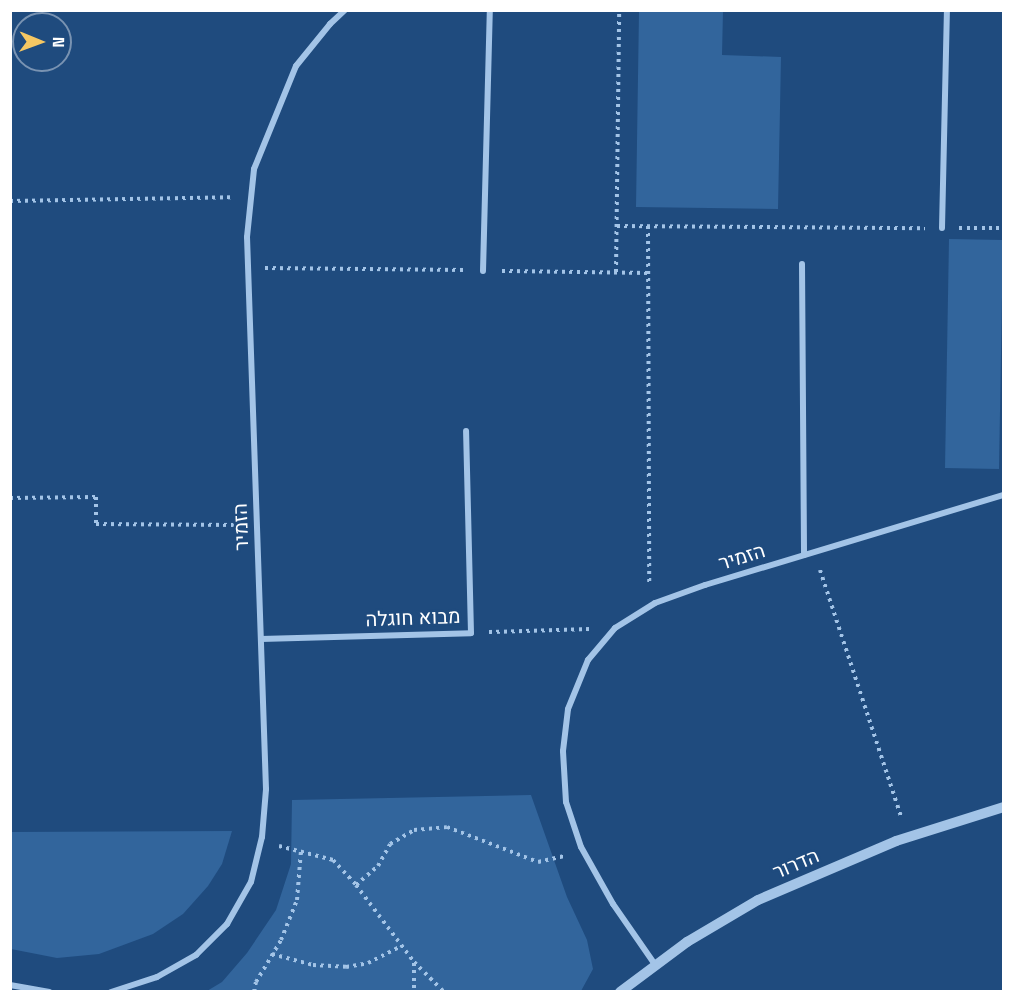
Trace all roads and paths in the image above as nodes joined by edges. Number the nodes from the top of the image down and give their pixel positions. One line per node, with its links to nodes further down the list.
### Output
1 (345, 10): 5 (street, הזמיר)
2 (490, 10): 13 (street)
3 (619, 10): 7 (path)
4 (947, 10): 9 (street)
5 (251, 196): 6 (path); 12 (street, הזמיר)
6 (10, 201)
7 (617, 226): 8 (path); 14 (path)
8 (648, 226): 9 (path); 15 (path)
9 (942, 228): 10 (path)
10 (1004, 228)
11 (802, 264): 21 (street)
12 (248, 268): 13 (path); 19 (street, הזמיר)
13 (483, 271): 14 (path)
14 (616, 272): 15 (path)
15 (649, 273): 22 (path)
16 (466, 431): 24 (street, מבוא חוגלה)
17 (1004, 495): 20 (street, הזמיר)
18 (10, 498): 19 (path)
19 (257, 525): 25 (street, הזמיר)
20 (815, 552): 21 (street, הזמיר); 27 (path)
21 (804, 555): 22 (street, הזמיר)
22 (649, 607): 23 (street, הזמיר)
23 (615, 628): 24 (path); 29 (street, הזמיר)
24 (471, 633): 25 (street, מבוא חוגלה)
25 (261, 639): 28 (street, הזמיר)
26 (1004, 807): 27 (street, הדרור)
27 (907, 837): 35 (street, הדרור)
28 (261, 842): 30 (path); 38 (street, הזמיר)
29 (581, 847): 31 (path); 35 (street, הזמיר)
30 (301, 850): 31 (path); 33 (path)
31 (356, 885): 32 (path)
32 (402, 946): 33 (path); 34 (path)
33 (272, 954): 39 (path)
34 (414, 962): 40 (path); 41 (path)
35 (656, 966): 42 (street, הדרור)
36 (10, 985): 37 (street)
37 (49, 992)
38 (111, 992)
39 (254, 992)
40 (414, 992)
41 (444, 992)
42 (620, 992)

